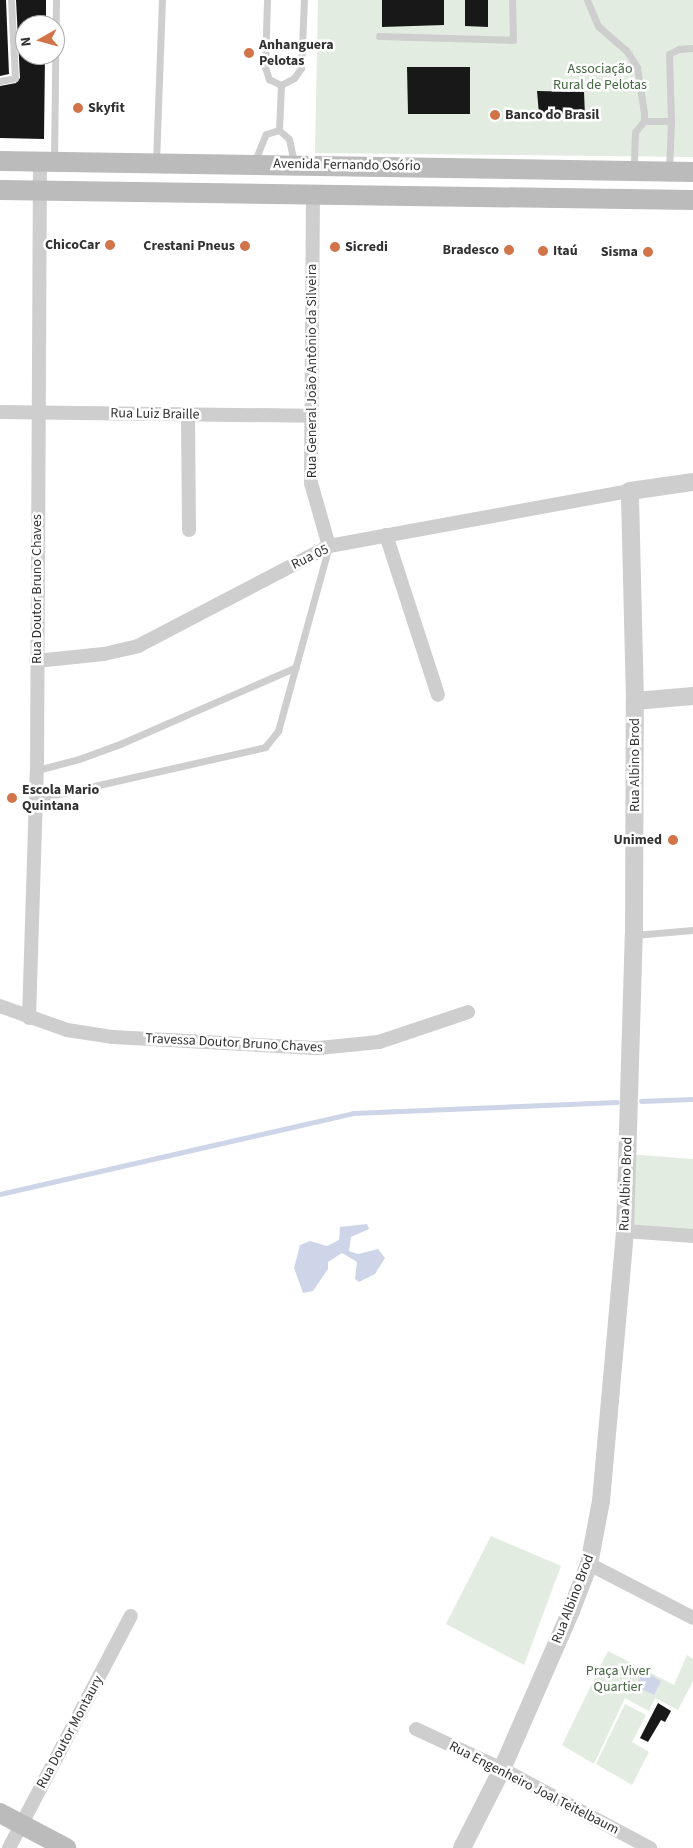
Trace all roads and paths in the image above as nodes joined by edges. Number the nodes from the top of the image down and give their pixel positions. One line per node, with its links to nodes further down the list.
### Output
1 (11, 0): 10 (lane)
2 (56, 0): 16 (lane)
3 (162, 0): 17 (lane)
4 (267, 0): 11 (lane)
5 (304, 0): 11 (lane)
6 (512, 0): 8 (lane)
7 (587, 0): 12 (lane)
8 (379, 36)
9 (693, 48): 13 (lane)
10 (0, 81)
11 (281, 85): 14 (lane)
12 (644, 121): 13 (lane); 21 (lane)
13 (671, 121): 20 (lane)
14 (279, 130): 18 (lane); 19 (lane)
15 (0, 161): 16 (main road, Avenida Fernando Osório)
16 (47, 161): 17 (main road, Avenida Fernando Osório); 24 (street, Rua Doutor Bruno Chaves)
17 (156, 162): 18 (main road, Avenida Fernando Osório)
18 (254, 163): 19 (main road, Avenida Fernando Osório)
19 (294, 164): 21 (main road, Avenida Fernando Osório)
20 (669, 171): 21 (main road, Avenida Fernando Osório); 22 (main road, Avenida Fernando Osório)
21 (634, 172)
22 (693, 172)
23 (0, 190): 24 (main road)
24 (41, 192): 25 (main road); 28 (street, Rua Doutor Bruno Chaves)
25 (313, 194): 26 (main road); 30 (street, Rua General João Antônio da Silveira)
26 (693, 200)
27 (0, 412): 28 (street, Rua Luiz Braille)
28 (38, 413): 29 (street, Rua Luiz Braille); 36 (street, Rua Doutor Bruno Chaves)
29 (188, 414): 30 (street, Rua Luiz Braille); 33 (street)
30 (310, 416): 35 (street, Rua General João Antônio da Silveira)
31 (693, 482): 32 (street)
32 (630, 491): 34 (street, Rua 05); 40 (street, Rua Albino Brod)
33 (189, 530)
34 (386, 535): 35 (street, Rua 05); 38 (street)
35 (329, 546): 36 (street, Rua 05); 37 (lane)
36 (36, 661): 41 (street, Rua Doutor Bruno Chaves)
37 (296, 667): 41 (lane); 42 (lane)
38 (438, 695)
39 (693, 696): 40 (street)
40 (635, 701): 44 (street, Rua Albino Brod)
41 (37, 770): 42 (street, Rua Doutor Bruno Chaves)
42 (36, 799): 47 (street, Rua Doutor Bruno Chaves)
43 (693, 930): 44 (lane)
44 (634, 935): 48 (street, Rua Albino Brod)
45 (0, 1006): 47 (street, Travessa Doutor Bruno Chaves)
46 (468, 1012): 47 (street, Travessa Doutor Bruno Chaves)
47 (29, 1018)
48 (625, 1231): 49 (street); 50 (street, Rua Albino Brod)
49 (693, 1236)
50 (588, 1564): 52 (street); 54 (street, Rua Albino Brod)
51 (131, 1616): 56 (street, Rua Doutor Montaury)
52 (693, 1618)
53 (416, 1729): 54 (street, Rua Engenheiro Joal Teitelbaum)
54 (502, 1768): 59 (street, Rua Albino Brod); 60 (street, Rua Engenheiro Joal Teitelbaum)
55 (0, 1813): 56 (main road)
56 (21, 1824): 57 (street, Rua Doutor Montaury); 58 (main road)
57 (9, 1848)
58 (66, 1848)
59 (462, 1848)
60 (650, 1848)

